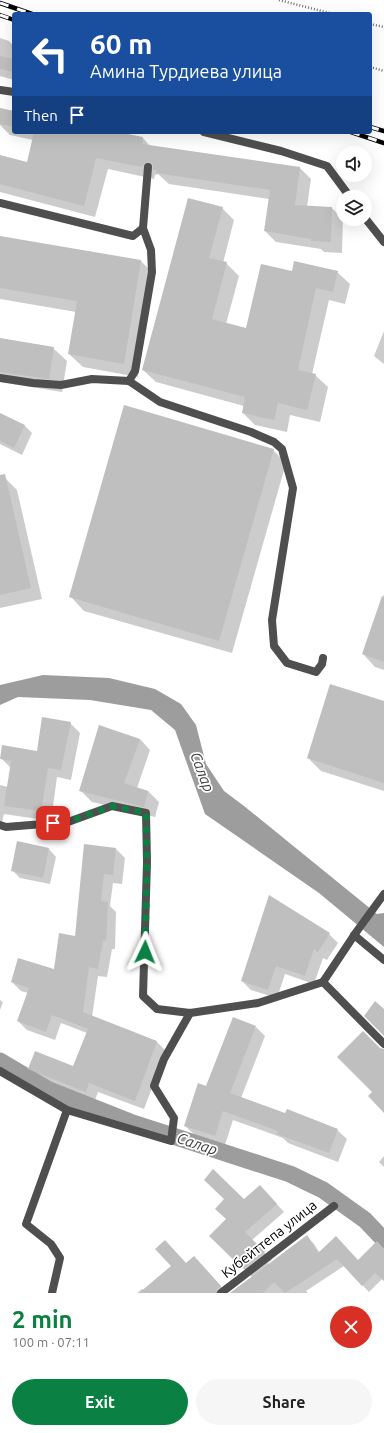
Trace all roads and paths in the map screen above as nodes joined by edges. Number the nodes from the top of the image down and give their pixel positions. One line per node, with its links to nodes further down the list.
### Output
1 (279, 0): 2 (path)
2 (325, 12)
3 (372, 24): 4 (path)
4 (384, 27)
5 (372, 68): 6 (path)
6 (384, 71)
7 (0, 90): 8 (street)
8 (12, 92)
9 (212, 134): 11 (street)
10 (148, 167): 14 (street)
11 (345, 190)
12 (0, 203): 14 (street)
13 (371, 226): 15 (street)
14 (143, 228): 17 (street)
15 (384, 242)
16 (0, 378): 17 (street)
17 (130, 381): 18 (street)
18 (323, 658)
19 (0, 825): 24 (street)
20 (384, 894): 21 (street)
21 (356, 933): 22 (street); 23 (street)
22 (384, 960)
23 (323, 982): 24 (street); 25 (street)
24 (190, 1013): 27 (street)
25 (384, 1044)
26 (0, 1071): 27 (street)
27 (66, 1110): 29 (street)
28 (334, 1206): 30 (street, Кубейттепа улица)
29 (52, 1293)
30 (221, 1293)

